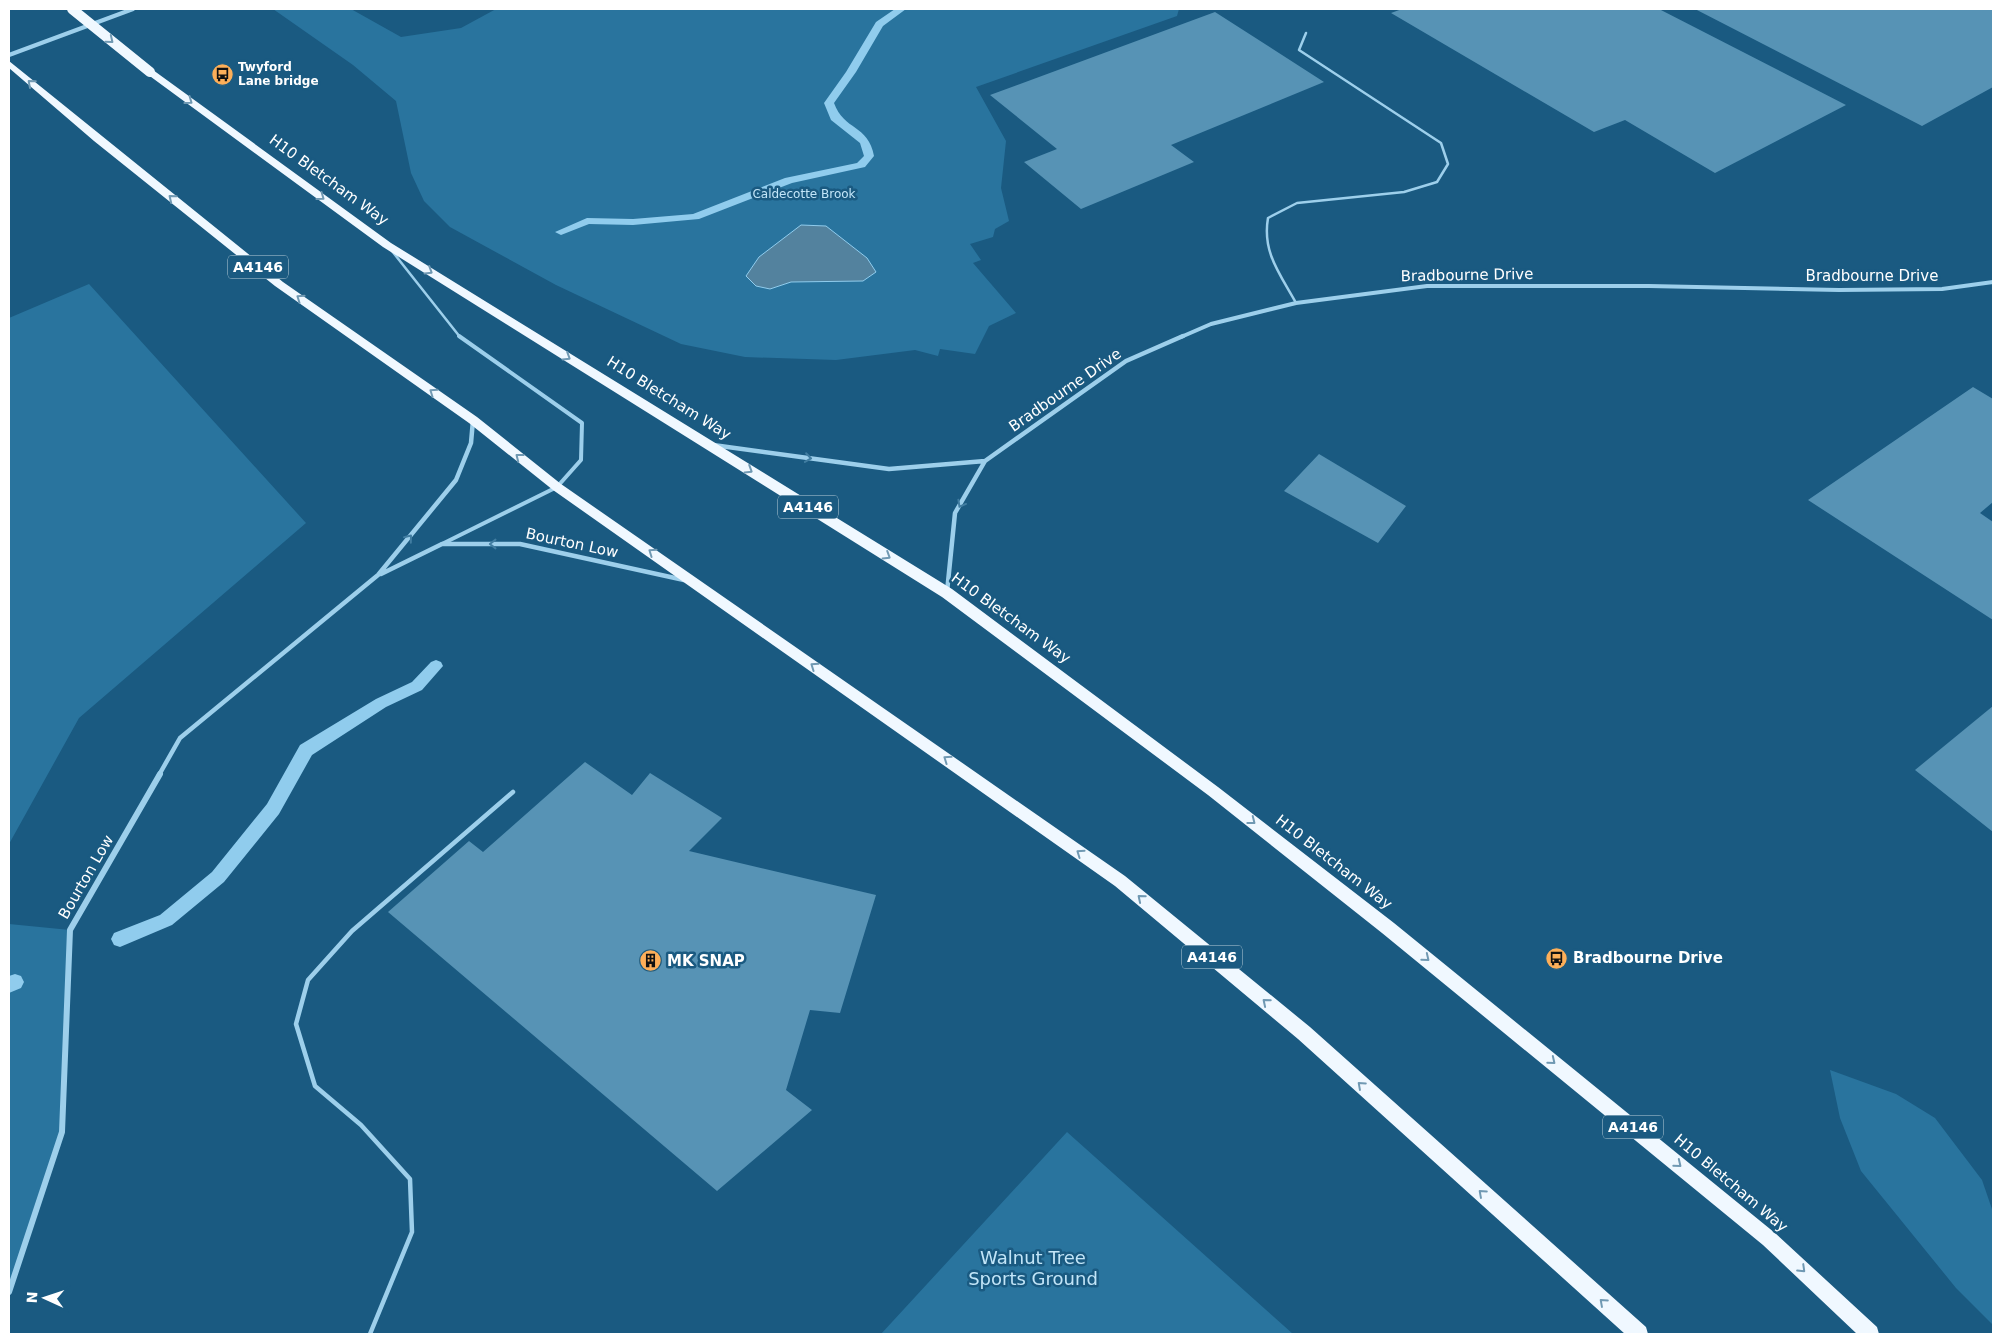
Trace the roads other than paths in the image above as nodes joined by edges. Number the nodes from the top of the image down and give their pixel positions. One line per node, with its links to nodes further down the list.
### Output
1 (72, 9): 7 (highway, H10 Bletcham Way / A4146, one-way to 7, bridge)
2 (134, 9): 4 (street)
3 (1306, 33): 9 (lane)
4 (9, 55)
5 (9, 64): 6 (highway, A4146, one-way to 5)
6 (53, 101): 10 (highway, A4146, one-way to 6)
7 (388, 245): 11 (highway, H10 Bletcham Way / A4146, one-way to 11); 13 (lane)
8 (1993, 282): 9 (street, Bradbourne Drive)
9 (1296, 303): 12 (street, Bradbourne Drive)
10 (472, 420): 13 (highway, A4146, one-way to 10); 15 (street, Bourton Low, one-way to 10)
11 (708, 444): 12 (street, one-way to 12); 17 (highway, H10 Bletcham Way / A4146, one-way to 17)
12 (984, 461): 17 (street, Bradbourne Drive, one-way to 17)
13 (557, 487): 14 (lane, Bourton Low); 16 (highway, A4146, one-way to 13)
14 (442, 544): 15 (street, Bourton Low); 16 (street, Bourton Low, one-way to 14)
15 (378, 575): 19 (street, Bourton Low)
16 (696, 582): 21 (highway, A4146, one-way to 16)
17 (947, 593): 22 (highway, H10 Bletcham Way / A4146, one-way to 22)
18 (513, 792): 20 (lane)
19 (9, 1292)
20 (370, 1334)
21 (1640, 1334)
22 (1870, 1334)

